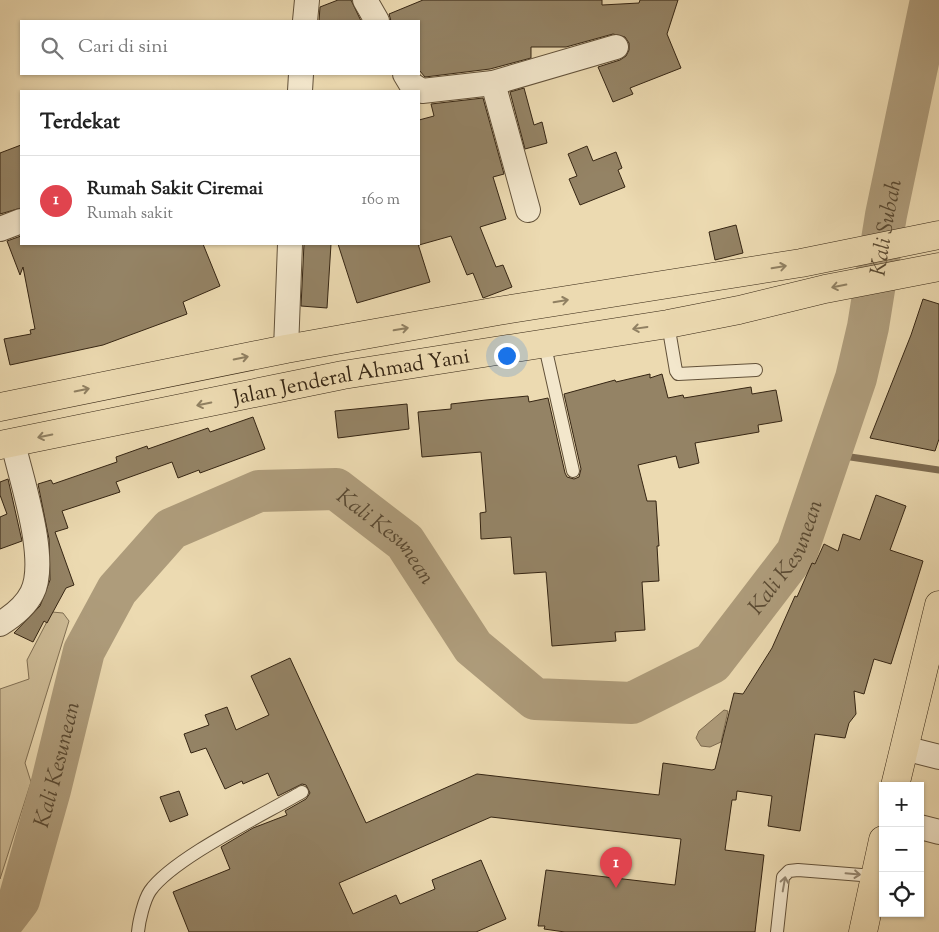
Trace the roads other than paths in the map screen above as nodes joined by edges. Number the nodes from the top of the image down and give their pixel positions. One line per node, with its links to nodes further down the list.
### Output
1 (307, 0): 3 (street)
2 (365, 0): 4 (street)
3 (305, 20)
4 (376, 20)
5 (616, 47): 8 (street)
6 (301, 75): 9 (street)
7 (406, 75): 8 (street)
8 (493, 83): 10 (street)
9 (300, 90)
10 (528, 210)
11 (20, 221): 12 (street)
12 (0, 229)
13 (939, 235): 18 (main road, Jalan Jenderal Ahmad Yani, one-way to 13)
14 (290, 245): 18 (street)
15 (939, 268): 16 (main road, Jalan Jenderal Ahmad Yani, one-way to 16)
16 (668, 324): 17 (main road, Jalan Jenderal Ahmad Yani, one-way to 17); 19 (lane)
17 (544, 342): 21 (main road, Jalan Jenderal Ahmad Yani, one-way to 21); 22 (lane)
18 (286, 349): 20 (main road, Jalan Jenderal Ahmad Yani, one-way to 18)
19 (756, 370)
20 (0, 407)
21 (6, 444): 24 (street)
22 (573, 471)
23 (939, 605): 25 (main road)
24 (0, 624)
25 (904, 748): 26 (street); 27 (main road)
26 (939, 757)
27 (896, 782)
28 (302, 792): 33 (lane)
29 (924, 828): 30 (street)
30 (939, 832)
31 (879, 856): 32 (main road)
32 (874, 876): 34 (lane, one-way to 32); 35 (main road)
33 (138, 932)
34 (777, 932)
35 (863, 932)

